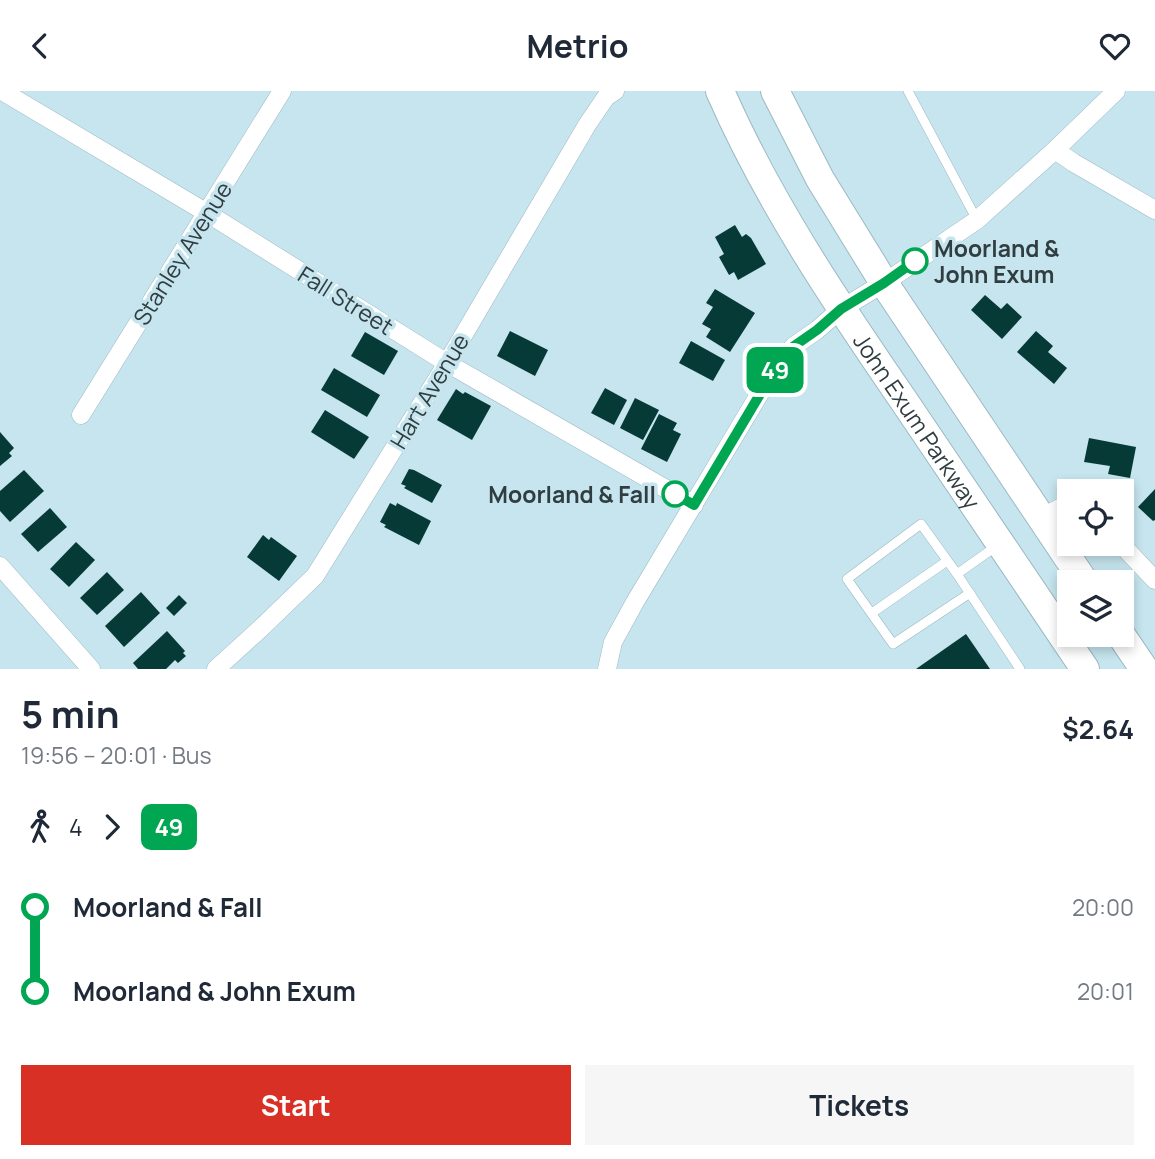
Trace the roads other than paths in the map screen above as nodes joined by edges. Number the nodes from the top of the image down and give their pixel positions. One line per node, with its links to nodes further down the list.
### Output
1 (2, 91): 10 (street, Fall Street)
2 (282, 91): 10 (street, Stanley Avenue)
3 (615, 91): 14 (street, Hart Avenue)
4 (720, 91): 13 (main road, John Exum Parkway)
5 (775, 91): 12 (main road)
6 (908, 91): 11 (lane)
7 (1116, 91): 8 (street)
8 (1055, 150): 9 (street); 11 (street)
9 (1155, 210)
10 (207, 213): 14 (street, Fall Street); 15 (street, Stanley Avenue)
11 (977, 220): 12 (street)
12 (884, 283): 13 (street); 18 (main road)
13 (841, 309): 16 (street); 19 (main road, John Exum Parkway)
14 (447, 363): 16 (street, Fall Street); 30 (street, Hart Avenue)
15 (81, 415)
16 (694, 505): 31 (street)
17 (1057, 508): 18 (street)
18 (1041, 517): 23 (main road)
19 (1000, 543): 24 (lane); 33 (main road, John Exum Parkway)
20 (1132, 556): 25 (street)
21 (947, 561): 24 (lane); 27 (lane); 27 (lane)
22 (0, 566): 29 (street)
23 (1076, 570)
24 (957, 575): 26 (lane)
25 (1155, 580)
26 (970, 593): 27 (lane); 32 (lane)
27 (872, 613)
28 (1129, 647): 34 (main road)
29 (91, 669)
30 (216, 669)
31 (607, 669)
32 (1020, 669)
33 (1085, 669)
34 (1144, 669)

